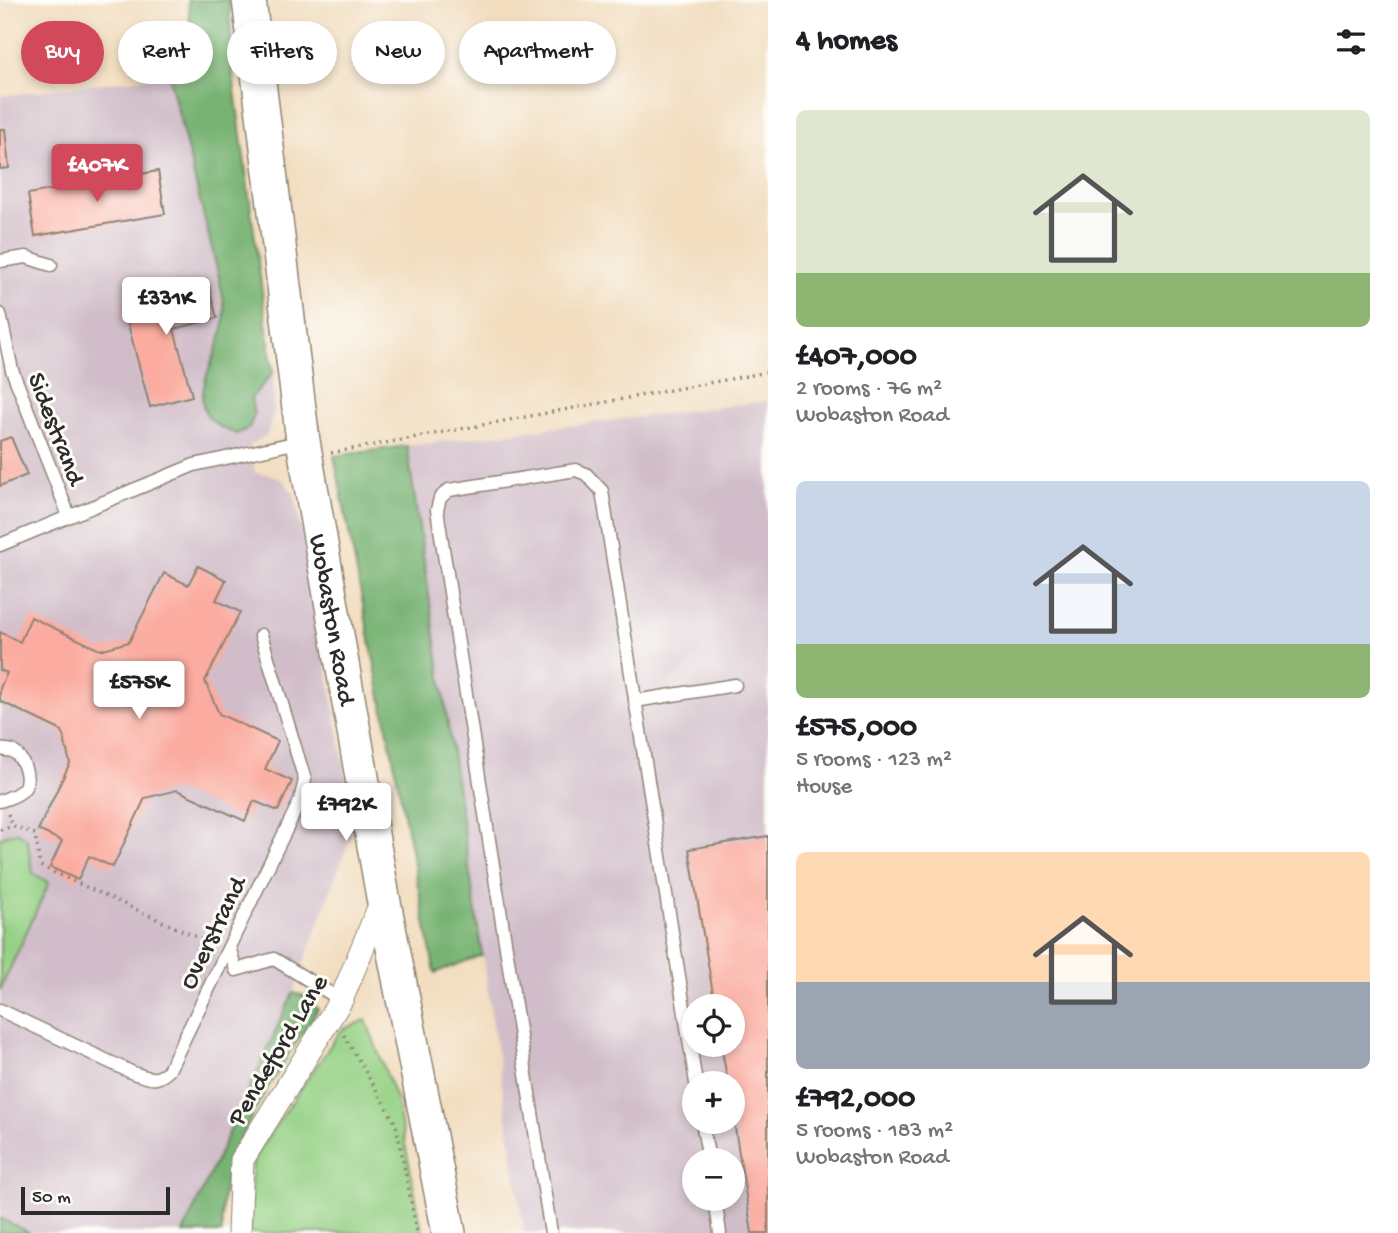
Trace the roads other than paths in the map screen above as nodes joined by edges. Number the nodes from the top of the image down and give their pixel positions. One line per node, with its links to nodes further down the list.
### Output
1 (249, 0): 5 (street, Wobaston Road)
2 (0, 261): 3 (lane)
3 (51, 265)
4 (0, 314): 6 (lane, Sidestrand)
5 (312, 448): 6 (lane); 13 (street, Wobaston Road)
6 (69, 516): 7 (lane)
7 (0, 545)
8 (261, 635): 14 (lane, Overstrand)
9 (735, 685): 10 (lane)
10 (635, 701): 17 (lane); 21 (lane)
11 (0, 749): 12 (lane)
12 (2, 801)
13 (383, 897): 15 (street, Pendeford Lane); 20 (street, Wobaston Road)
14 (228, 949): 15 (lane); 16 (lane, Overstrand)
15 (336, 1008): 19 (street, Pendeford Lane)
16 (0, 1010)
17 (694, 1071)
18 (717, 1211): 22 (lane)
19 (239, 1233)
20 (449, 1233)
21 (551, 1233)
22 (720, 1233)

